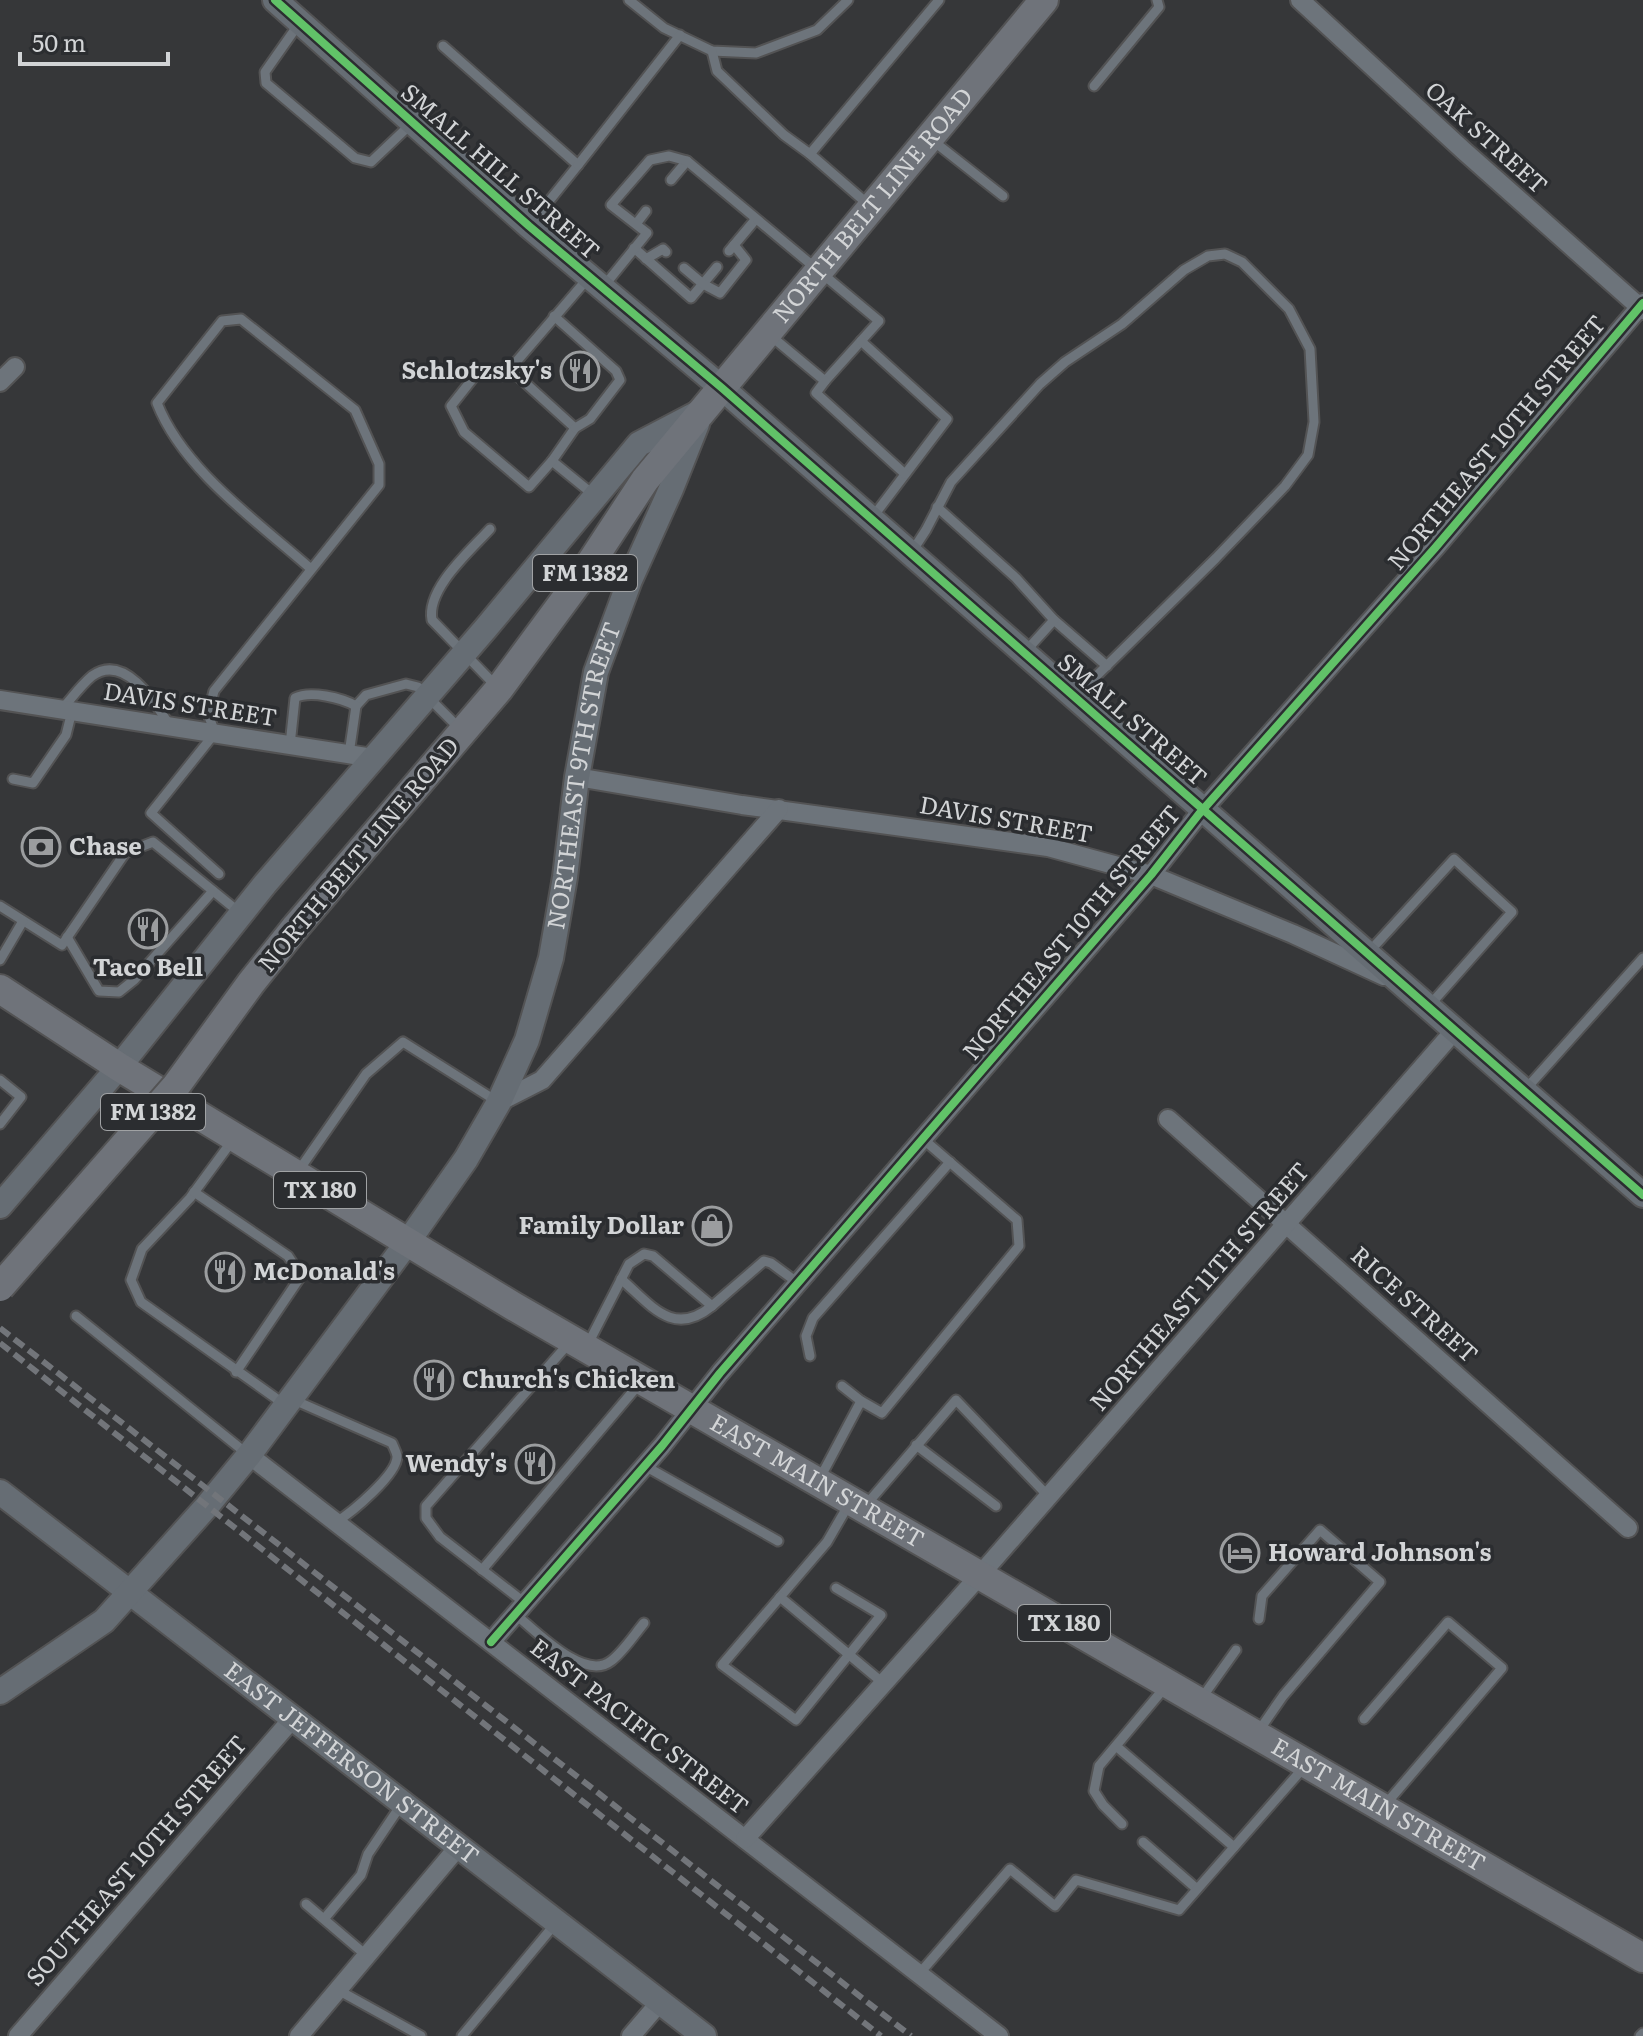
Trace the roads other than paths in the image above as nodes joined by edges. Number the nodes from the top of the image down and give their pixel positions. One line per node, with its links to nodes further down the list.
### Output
1 (275, 0): 8 (street, SMALL HILL STREET)
2 (629, 0): 9 (lane)
3 (848, 0): 11 (lane)
4 (939, 0): 15 (lane)
5 (1157, 0): 12 (lane)
6 (1300, 0): 33 (street, OAK STREET)
7 (1036, 5): 14 (main road, NORTH BELT LINE ROAD)
8 (300, 23): 13 (street, SMALL HILL STREET); 13 (lane)
9 (680, 35): 11 (lane); 17 (lane)
10 (443, 46): 17 (lane)
11 (712, 51): 15 (lane)
12 (1094, 86)
13 (412, 123): 24 (street, SMALL HILL STREET)
14 (929, 138): 19 (lane); 20 (main road, NORTH BELT LINE ROAD)
15 (810, 154): 20 (lane)
16 (687, 161): 18 (lane); 22 (lane); 23 (lane)
17 (578, 165): 24 (lane)
18 (671, 180)
19 (1003, 196)
20 (872, 207): 30 (main road, NORTH BELT LINE ROAD)
21 (646, 211): 23 (lane)
22 (755, 220): 30 (lane); 32 (lane)
23 (636, 224): 25 (lane)
24 (529, 226): 31 (street, SMALL HILL STREET)
25 (634, 248): 27 (lane); 31 (lane)
26 (666, 252): 27 (lane)
27 (646, 259): 32 (lane)
28 (717, 267): 32 (lane)
29 (684, 268): 32 (lane)
30 (819, 271): 35 (main road, NORTH BELT LINE ROAD); 36 (lane)
31 (596, 283): 34 (lane); 39 (street, SMALL HILL STREET)
32 (703, 284)
33 (1642, 306): 70 (street, NORTHEAST 10TH STREET)
34 (554, 316): 38 (lane); 43 (lane)
35 (768, 333): 39 (main road, NORTH BELT LINE ROAD); 40 (lane)
36 (861, 341): 40 (lane); 45 (lane)
37 (15, 367): 41 (street)
38 (510, 369): 43 (lane); 44 (lane)
39 (712, 380): 42 (main road, NORTH BELT LINE ROAD); 48 (street, SMALL STREET)
40 (825, 381): 45 (lane)
41 (0, 382)
42 (702, 411): 46 (street, NORTH BELT LINE ROAD / FM 1382); 56 (main road, NORTH BELT LINE ROAD / FM 1382); 67 (street, NORTHEAST 9TH STREET)
43 (575, 428): 44 (lane)
44 (552, 461): 46 (lane)
45 (905, 474): 48 (lane)
46 (596, 496): 53 (street, NORTH BELT LINE ROAD / FM 1382)
47 (937, 507): 50 (lane); 52 (lane); 55 (lane)
48 (871, 519): 50 (street, SMALL STREET)
49 (490, 529): 53 (lane)
50 (911, 554): 54 (street, SMALL STREET)
51 (311, 569): 51 (lane); 64 (lane)
52 (1054, 620): 54 (lane); 55 (lane)
53 (464, 653): 56 (lane); 57 (street, NORTH BELT LINE ROAD / FM 1382)
54 (1024, 653): 58 (street, SMALL STREET)
55 (1107, 666): 58 (lane)
56 (499, 689): 63 (main road, NORTH BELT LINE ROAD / FM 1382)
57 (427, 697): 60 (lane); 63 (lane); 66 (street, NORTH BELT LINE ROAD / FM 1382)
58 (1075, 697): 70 (street, SMALL STREET)
59 (0, 700): 61 (street, DAVIS STREET)
60 (356, 706): 65 (lane); 66 (lane)
61 (67, 710): 62 (street, DAVIS STREET); 62 (lane); 68 (lane)
62 (170, 726): 64 (street, DAVIS STREET)
63 (463, 731): 102 (main road, NORTH BELT LINE ROAD / FM 1382, bridge)
64 (215, 733): 65 (street, DAVIS STREET); 71 (lane)
65 (290, 745): 66 (street, DAVIS STREET)
66 (361, 756): 75 (street, NORTH BELT LINE ROAD / FM 1382)
67 (577, 777): 69 (street, DAVIS STREET); 88 (street, NORTHEAST 9TH STREET)
68 (13, 779)
69 (779, 809): 72 (street, DAVIS STREET); 88 (street)
70 (1203, 810): 72 (street, NORTHEAST 10TH STREET); 78 (street, SMALL STREET)
71 (219, 874)
72 (1151, 875): 81 (street, DAVIS STREET); 92 (street, NORTHEAST 10TH STREET)
73 (213, 891): 75 (lane); 77 (lane); 77 (lane)
74 (0, 906): 76 (lane)
75 (241, 914): 85 (street, NORTH BELT LINE ROAD / FM 1382)
76 (23, 921): 77 (lane); 80 (lane)
77 (67, 937)
78 (1368, 953): 81 (street, SMALL STREET); 83 (lane)
79 (1643, 958): 87 (lane)
80 (0, 960)
81 (1406, 987): 83 (street, SMALL STREET)
82 (0, 989): 85 (main road, EAST MAIN STREET / TX 180)
83 (1429, 1007): 84 (street, SMALL STREET)
84 (1455, 1030): 87 (street, SMALL STREET); 98 (street, NORTHEAST 11TH STREET)
85 (119, 1067): 91 (main road, EAST MAIN STREET / TX 180); 97 (street, FM 1382)
86 (0, 1080): 90 (lane)
87 (1524, 1091): 96 (street, SMALL STREET)
88 (499, 1102): 94 (lane); 99 (street, NORTHEAST 9TH STREET)
89 (1168, 1119): 98 (street, RICE STREET)
90 (0, 1124)
91 (234, 1138): 94 (main road, EAST MAIN STREET / TX 180); 95 (lane)
92 (923, 1139): 93 (lane); 101 (street, NORTHEAST 10TH STREET)
93 (950, 1162): 106 (lane); 110 (lane)
94 (295, 1175): 99 (main road, EAST MAIN STREET / TX 180)
95 (192, 1195): 107 (lane); 107 (lane)
96 (1643, 1195)
97 (0, 1206)
98 (1287, 1224): 118 (street, NORTHEAST 11TH STREET); 122 (street, RICE STREET)
99 (407, 1243): 105 (main road, EAST MAIN STREET / TX 180); 111 (street, NORTHEAST 9TH STREET)
100 (621, 1279): 103 (lane); 103 (lane); 105 (lane)
101 (798, 1283): 103 (lane); 112 (street, NORTHEAST 10TH STREET)
102 (0, 1287)
103 (712, 1306)
104 (76, 1316): 114 (lane)
105 (578, 1344): 108 (main road, EAST MAIN STREET / TX 180); 124 (lane)
106 (810, 1356)
107 (236, 1372): 111 (lane)
108 (642, 1381): 112 (main road, EAST MAIN STREET / TX 180); 124 (lane)
109 (842, 1386): 110 (lane)
110 (861, 1401): 116 (lane)
111 (288, 1402): 114 (street, NORTHEAST 9TH STREET); 121 (lane)
112 (691, 1410): 115 (street); 116 (main road, EAST MAIN STREET / TX 180)
113 (916, 1445): 118 (lane); 119 (lane); 120 (lane)
114 (249, 1455): 121 (street, EAST PACIFIC STREET); 127 (street, NORTHEAST 9TH STREET)
115 (645, 1466): 123 (lane); 129 (street)
116 (818, 1482): 119 (main road, EAST MAIN STREET / TX 180)
117 (0, 1492): 127 (street, EAST JEFFERSON STREET)
118 (1048, 1496): 125 (street, NORTHEAST 11TH STREET)
119 (857, 1504): 125 (main road, EAST MAIN STREET / TX 180); 128 (lane)
120 (996, 1506)
121 (336, 1522): 132 (street, EAST PACIFIC STREET)
122 (1628, 1528)
123 (778, 1541)
124 (482, 1570): 129 (lane)
125 (980, 1575): 135 (street, NORTHEAST 11TH STREET); 136 (main road, EAST MAIN STREET / TX 180)
126 (836, 1588): 134 (lane)
127 (131, 1592): 137 (street, NORTHEAST 9TH STREET); 139 (street, EAST JEFFERSON STREET)
128 (780, 1597): 134 (lane); 134 (lane)
129 (520, 1608): 131 (lane); 132 (street)
130 (1259, 1619): 141 (lane)
131 (644, 1623)
132 (491, 1642): 147 (street, EAST PACIFIC STREET)
133 (1236, 1650): 138 (lane)
134 (850, 1654): 135 (lane)
135 (883, 1683): 147 (street, NORTHEAST 11TH STREET)
136 (1168, 1683): 138 (main road, EAST MAIN STREET / TX 180); 142 (lane)
137 (0, 1692)
138 (1199, 1701): 141 (main road, EAST MAIN STREET / TX 180)
139 (293, 1718): 144 (street, EAST JEFFERSON STREET); 160 (street, SOUTHEAST 10TH STREET)
140 (1364, 1719): 145 (lane)
141 (1256, 1734): 143 (main road, EAST MAIN STREET / TX 180)
142 (1116, 1746): 146 (lane); 150 (lane)
143 (1307, 1764): 145 (main road, EAST MAIN STREET / TX 180); 150 (lane)
144 (403, 1803): 149 (street, EAST JEFFERSON STREET); 153 (lane)
145 (1383, 1807): 156 (main road, EAST MAIN STREET / TX 180)
146 (1122, 1824)
147 (745, 1839): 157 (street, EAST PACIFIC STREET)
148 (1143, 1842): 151 (lane)
149 (459, 1846): 154 (street, EAST JEFFERSON STREET); 155 (street)
150 (1234, 1847): 151 (lane)
151 (1197, 1889): 157 (lane)
152 (306, 1904): 153 (lane)
153 (324, 1919): 155 (lane)
154 (557, 1922): 159 (street, EAST JEFFERSON STREET); 163 (lane)
155 (367, 1956): 158 (street)
156 (1643, 1958)
157 (919, 1974): 166 (street, EAST PACIFIC STREET)
158 (338, 1990): 161 (street); 162 (lane)
159 (660, 2002): 164 (street); 165 (street, EAST JEFFERSON STREET)
160 (18, 2036)
161 (299, 2036)
162 (421, 2036)
163 (462, 2036)
164 (631, 2036)
165 (704, 2036)
166 (999, 2036)

